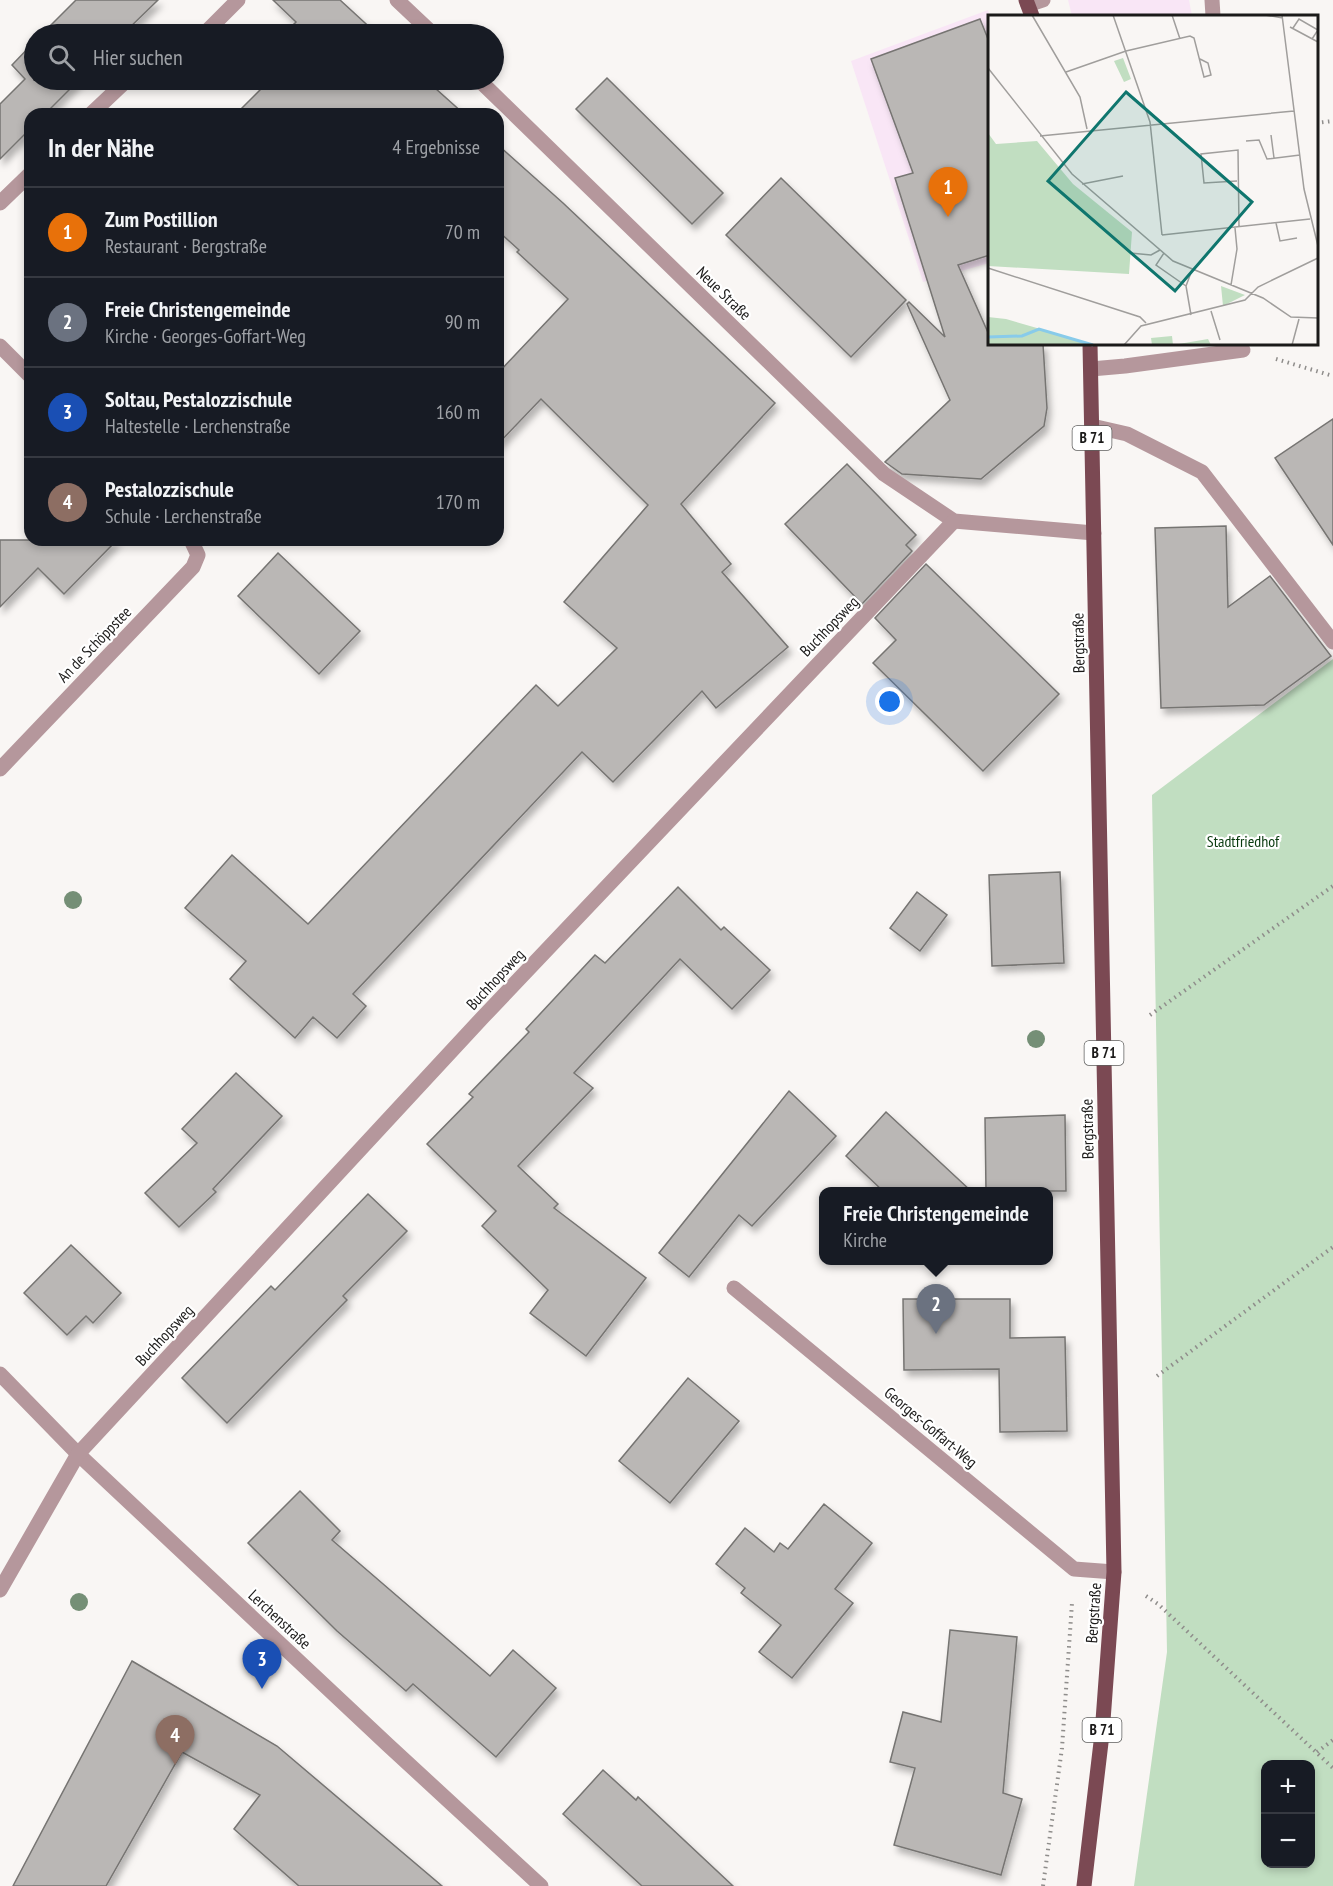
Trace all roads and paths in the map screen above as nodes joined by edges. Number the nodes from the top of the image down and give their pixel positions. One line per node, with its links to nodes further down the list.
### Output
1 (238, 0): 5 (street)
2 (397, 0): 6 (street)
3 (1212, 0): 4 (street)
4 (1213, 15)
5 (214, 24)
6 (422, 24)
7 (116, 90): 9 (street)
8 (489, 90): 21 (street, Neue Straße)
9 (97, 108)
10 (1333, 121): 11 (path)
11 (1318, 123)
12 (24, 180): 13 (street)
13 (0, 203)
14 (1090, 345): 17 (main road, Bergstraße / B 71)
15 (0, 346): 18 (street)
16 (1243, 347): 17 (street); 19 (path)
17 (1091, 369): 20 (main road, Bergstraße / B 71)
18 (24, 370)
19 (1333, 376)
20 (1092, 426): 22 (main road, Bergstraße / B 71); 24 (street)
21 (954, 521): 22 (street); 32 (street, Buchhopsweg)
22 (1094, 533): 34 (main road, Bergstraße / B 71)
23 (194, 546): 25 (street, An de Schöppstee)
24 (1333, 642)
25 (0, 768)
26 (1333, 886): 27 (path)
27 (1150, 1015)
28 (1333, 1247): 31 (path)
29 (734, 1288): 33 (street, Georges-Goffart-Weg)
30 (0, 1374): 32 (street, Lerchenstraße)
31 (1157, 1376)
32 (78, 1454): 35 (street, Buchhopsweg); 39 (street, Lerchenstraße)
33 (1074, 1569): 34 (street); 40 (path)
34 (1114, 1572): 37 (path); 41 (main road, Bergstraße / B 71)
35 (0, 1590)
36 (1333, 1740): 37 (path)
37 (1317, 1752): 38 (path)
38 (1333, 1768)
39 (541, 1886)
40 (1043, 1886)
41 (1084, 1886)

